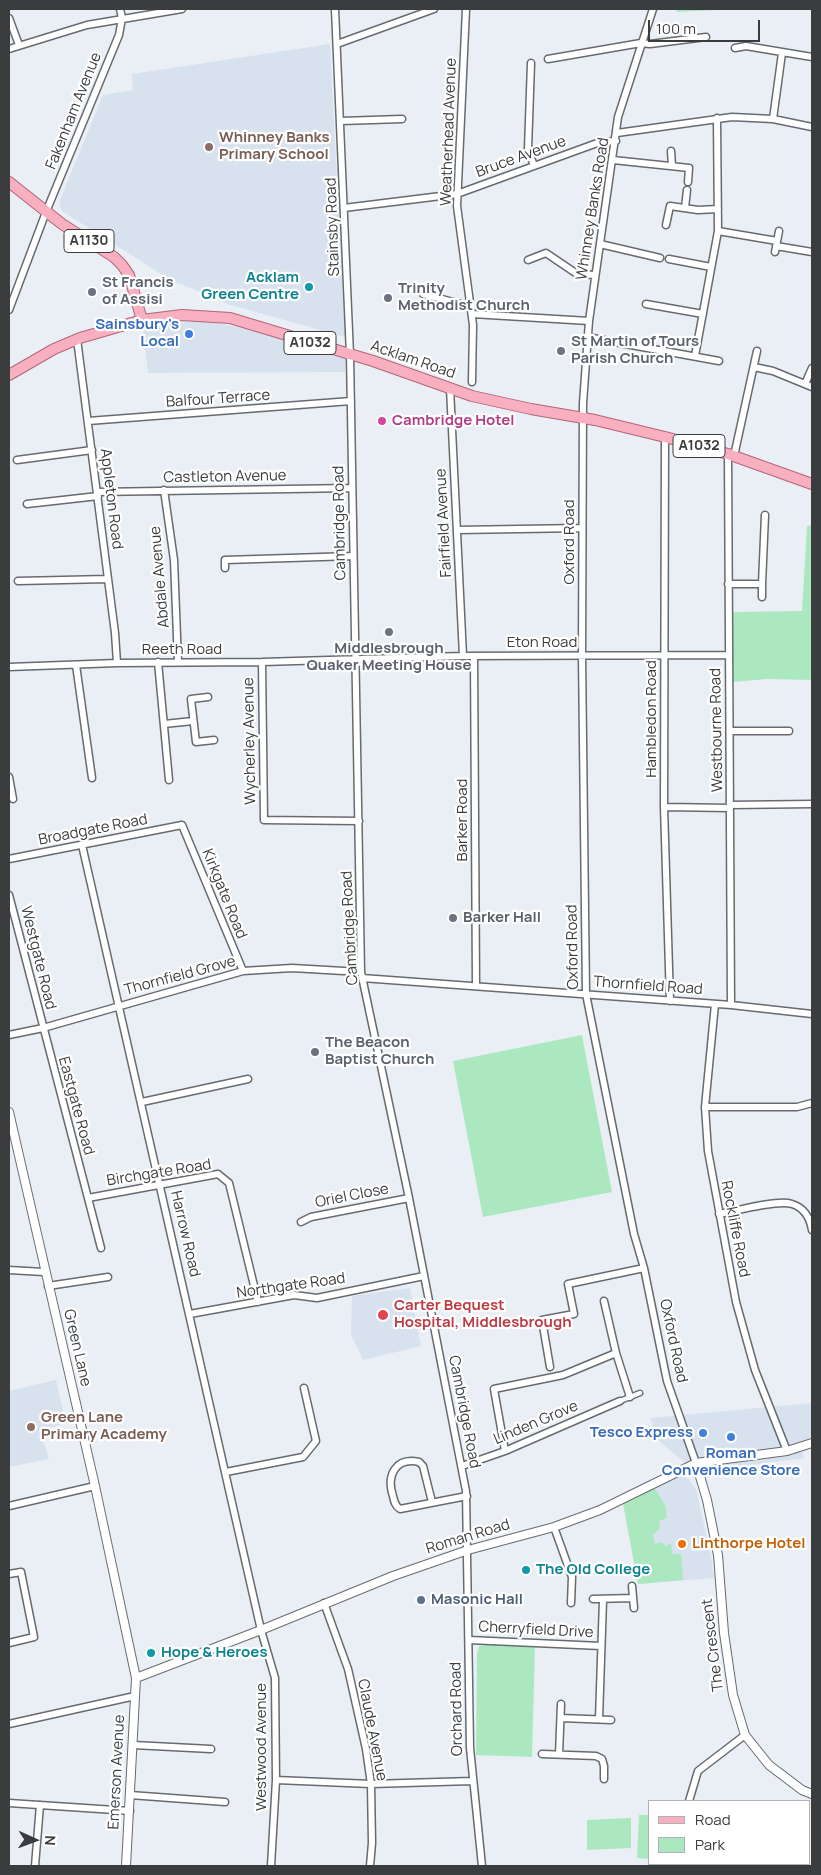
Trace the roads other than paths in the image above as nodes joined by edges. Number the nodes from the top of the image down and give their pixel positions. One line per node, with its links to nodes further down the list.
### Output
1 (120, 9): 8 (street)
2 (182, 9): 8 (street)
3 (336, 9): 11 (street, Stainsby Road)
4 (434, 9): 11 (street)
5 (466, 9): 33 (street, Weatherhead Avenue)
6 (653, 9): 10 (street, Whinney Banks Road)
7 (9, 18): 12 (street)
8 (122, 18): 12 (street); 37 (street, Fakenham Avenue)
9 (706, 37): 10 (street)
10 (641, 43): 17 (street); 24 (street, Whinney Banks Road)
11 (337, 44): 22 (street, Stainsby Road)
12 (19, 46): 13 (street)
13 (9, 48)
14 (735, 48): 15 (street)
15 (782, 52): 16 (street); 21 (street)
16 (812, 57)
17 (548, 59)
18 (531, 64): 28 (street)
19 (717, 118): 21 (street); 24 (street); 36 (street)
20 (402, 119): 22 (street)
21 (773, 119): 23 (street)
22 (341, 121): 34 (street, Stainsby Road)
23 (812, 127)
24 (617, 133): 25 (street, Whinney Banks Road)
25 (616, 141): 27 (street, Whinney Banks Road); 28 (street, Bruce Avenue)
26 (671, 150): 29 (street)
27 (613, 160): 29 (street); 41 (street, Whinney Banks Road)
28 (534, 166): 33 (street, Bruce Avenue)
29 (672, 166): 31 (street)
30 (9, 182): 37 (main road, A1130)
31 (688, 182)
32 (687, 190): 35 (street)
33 (457, 194): 34 (street, Bruce Avenue); 52 (street, Weatherhead Avenue)
34 (344, 208): 59 (street, Stainsby Road)
35 (685, 208): 36 (street); 38 (street)
36 (718, 210): 39 (street)
37 (46, 212): 51 (street, Fakenham Avenue); 54 (main road, A1130)
38 (666, 225)
39 (718, 231): 42 (street); 47 (street)
40 (779, 231): 42 (street)
41 (600, 244): 44 (street); 48 (street, Whinney Banks Road)
42 (776, 246): 43 (street)
43 (812, 252)
44 (660, 258): 45 (street)
45 (669, 259): 47 (street)
46 (528, 260): 48 (street)
47 (711, 267): 53 (street)
48 (595, 275): 55 (street, Whinney Banks Road)
49 (423, 294): 52 (street)
50 (646, 304): 53 (street)
51 (9, 310)
52 (472, 310): 55 (street); 65 (street, Weatherhead Avenue)
53 (702, 314): 60 (street)
54 (142, 320): 57 (main road, Acklam Road / A1032); 59 (main road, Acklam Road / A1032)
55 (589, 321): 56 (street, Whinney Banks Road)
56 (587, 337): 60 (street); 70 (street, Whinney Banks Road)
57 (77, 339): 64 (main road, Acklam Road / A1032); 71 (street, Appleton Road)
58 (757, 352): 62 (street, Westbourne Road)
59 (350, 355): 68 (main road, Acklam Road / A1032); 69 (street, Cambridge Road)
60 (695, 356): 61 (street)
61 (719, 361)
62 (754, 367): 66 (street); 74 (street, Westbourne Road)
63 (812, 368): 66 (street)
64 (9, 376)
65 (480, 376)
66 (805, 384): 67 (street)
67 (812, 387)
68 (450, 388): 70 (main road, Acklam Road / A1032); 83 (street, Fairfield Avenue)
69 (351, 401): 71 (street, Balfour Terrace); 77 (street, Cambridge Road)
70 (583, 417): 72 (main road, Acklam Road / A1032); 82 (street, Oxford Road)
71 (88, 421): 73 (street, Appleton Road)
72 (666, 438): 74 (main road, Acklam Road / A1032); 95 (street, Hambledon Road)
73 (92, 450): 75 (street); 79 (street, Appleton Road)
74 (731, 455): 76 (main road, Acklam Road / A1032); 88 (street, Westbourne Road)
75 (17, 460)
76 (812, 484)
77 (352, 488): 78 (street, Castleton Avenue); 84 (street, Cambridge Road)
78 (164, 490): 79 (street, Castleton Avenue); 98 (street, Abdale Avenue)
79 (98, 494): 80 (street, Castleton Avenue); 86 (street, Appleton Road)
80 (28, 504)
81 (765, 515): 89 (street)
82 (582, 528): 83 (street); 94 (street, Oxford Road)
83 (457, 530): 92 (street, Fairfield Avenue)
84 (353, 556): 85 (street); 96 (street, Cambridge Road)
85 (226, 568)
86 (108, 579): 87 (street); 100 (street, Appleton Road)
87 (18, 581)
88 (728, 584): 89 (street); 91 (street, Westbourne Road)
89 (762, 584): 90 (street)
90 (762, 596)
91 (728, 655): 95 (street, Eton Road); 106 (street, Westbourne Road)
92 (463, 656): 93 (street, Eton Road); 96 (street, Eton Road)
93 (474, 656): 94 (street, Eton Road); 123 (street, Barker Road)
94 (582, 656): 95 (street, Eton Road); 124 (street, Oxford Road)
95 (664, 656): 115 (street, Hambledon Road)
96 (356, 659): 99 (street, Reeth Road); 116 (street, Cambridge Road)
97 (158, 662): 98 (street, Reeth Road); 100 (street, Reeth Road); 105 (street)
98 (178, 662): 99 (street, Reeth Road)
99 (262, 662): 116 (street, Wycherley Avenue)
100 (117, 663): 101 (street, Reeth Road)
101 (76, 666): 102 (street, Reeth Road); 110 (street)
102 (9, 668)
103 (208, 697): 104 (street)
104 (193, 721): 105 (street); 108 (street)
105 (164, 724): 111 (street)
106 (730, 731): 107 (street); 114 (street, Westbourne Road)
107 (789, 732)
108 (214, 740)
109 (9, 777): 112 (street)
110 (92, 778)
111 (169, 780)
112 (13, 799)
113 (812, 804): 114 (street)
114 (730, 806): 115 (street); 128 (street, Westbourne Road)
115 (664, 807): 125 (street, Hambledon Road)
116 (359, 821): 122 (street, Cambridge Road)
117 (182, 826): 118 (street, Broadgate Road); 121 (street, Kirkgate Road)
118 (82, 845): 119 (street, Broadgate Road); 127 (street, Harrow Road)
119 (9, 859)
120 (9, 895): 130 (street, Westgate Road)
121 (243, 971): 122 (street, Thornfield Grove); 127 (street, Thornfield Grove)
122 (362, 974): 123 (street, Thornfield Road); 140 (street, Cambridge Road)
123 (476, 985): 124 (street, Thornfield Road)
124 (586, 994): 125 (street, Thornfield Road); 145 (street, Oxford Road)
125 (670, 1001): 126 (street, Thornfield Road)
126 (715, 1004): 128 (street, Thornfield Road); 135 (street, Rockliffe Road)
127 (119, 1005): 130 (street, Thornfield Grove); 133 (street, Harrow Road)
128 (731, 1005): 129 (street, Thornfield Road)
129 (812, 1014)
130 (43, 1028): 131 (street, Thornfield Grove); 139 (street, Eastgate Road)
131 (9, 1035)
132 (248, 1079): 133 (street)
133 (142, 1102): 138 (street, Harrow Road)
134 (812, 1103): 135 (street)
135 (705, 1107): 141 (street, Rockliffe Road)
136 (9, 1112): 137 (street, Green Lane)
137 (10, 1123): 147 (street, Green Lane)
138 (160, 1185): 139 (street, Birchgate Road); 151 (street, Birchgate Road); 153 (street, Harrow Road)
139 (88, 1198): 144 (street, Eastgate Road)
140 (409, 1198): 142 (street, Oriel Close); 149 (street, Cambridge Road)
141 (719, 1214): 143 (street); 162 (street, Rockliffe Road)
142 (301, 1222)
143 (812, 1230)
144 (101, 1248)
145 (644, 1268): 155 (street); 163 (street, Oxford Road)
146 (9, 1270): 147 (street)
147 (44, 1272): 150 (street, Green Lane)
148 (108, 1276): 150 (street)
149 (424, 1276): 151 (street, Northgate Road); 164 (street, Cambridge Road)
150 (48, 1286): 166 (street, Green Lane)
151 (258, 1302): 153 (street, Northgate Road)
152 (604, 1302): 154 (street)
153 (190, 1314): 165 (street, Harrow Road)
154 (616, 1353): 158 (street); 161 (street)
155 (550, 1366)
156 (304, 1388): 165 (street)
157 (640, 1393): 158 (street)
158 (630, 1397): 159 (street)
159 (620, 1401): 161 (street, Linden Grove)
160 (812, 1443): 162 (street, Roman Road)
161 (505, 1451): 164 (street, Linden Grove)
162 (787, 1451): 163 (street, Roman Road)
163 (696, 1462): 170 (street, Roman Road); 191 (street, The Crescent)
164 (462, 1466): 167 (street, Cambridge Road)
165 (226, 1472): 180 (street, Harrow Road)
166 (95, 1486): 169 (street); 184 (street, Green Lane)
167 (467, 1496): 168 (street); 171 (street, Cambridge Road)
168 (432, 1502): 168 (street)
169 (9, 1506)
170 (554, 1527): 171 (street, Roman Road); 178 (street)
171 (468, 1550): 177 (street, Roman Road); 181 (street, Orchard Road)
172 (9, 1574): 182 (street)
173 (632, 1586): 174 (street)
174 (633, 1598): 176 (street); 179 (street)
175 (593, 1599): 176 (street)
176 (604, 1600): 183 (street, Cherryfield Drive)
177 (324, 1603): 180 (street, Roman Road); 199 (street, Claude Avenue)
178 (571, 1603)
179 (634, 1608)
180 (261, 1630): 184 (street, Roman Road); 197 (street, Westwood Avenue)
181 (469, 1640): 183 (street, Cherryfield Drive); 198 (street, Orchard Road)
182 (9, 1643)
183 (601, 1646): 188 (street, Cherryfield Drive)
184 (136, 1678): 185 (street, Emerson Avenue)
185 (135, 1696): 190 (street); 192 (street, Emerson Avenue)
186 (561, 1704): 187 (street)
187 (561, 1718): 188 (street); 195 (street)
188 (598, 1719): 189 (street)
189 (611, 1720)
190 (9, 1724)
191 (746, 1734): 200 (street, The Crescent); 202 (street)
192 (133, 1745): 193 (street); 201 (street, Emerson Avenue)
193 (211, 1750)
194 (542, 1754): 195 (street)
195 (558, 1754): 196 (street)
196 (604, 1778)
197 (276, 1780): 199 (street); 209 (street, Westwood Avenue)
198 (472, 1781): 199 (street); 211 (street, Orchard Road)
199 (371, 1784): 210 (street, Claude Avenue)
200 (812, 1794)
201 (130, 1796): 203 (street); 206 (street, Emerson Avenue)
202 (689, 1800)
203 (224, 1802)
204 (9, 1803): 205 (street)
205 (40, 1805): 206 (street); 207 (street)
206 (130, 1811): 208 (street, Emerson Avenue)
207 (35, 1866)
208 (126, 1866)
209 (271, 1866)
210 (370, 1866)
211 (482, 1866)

